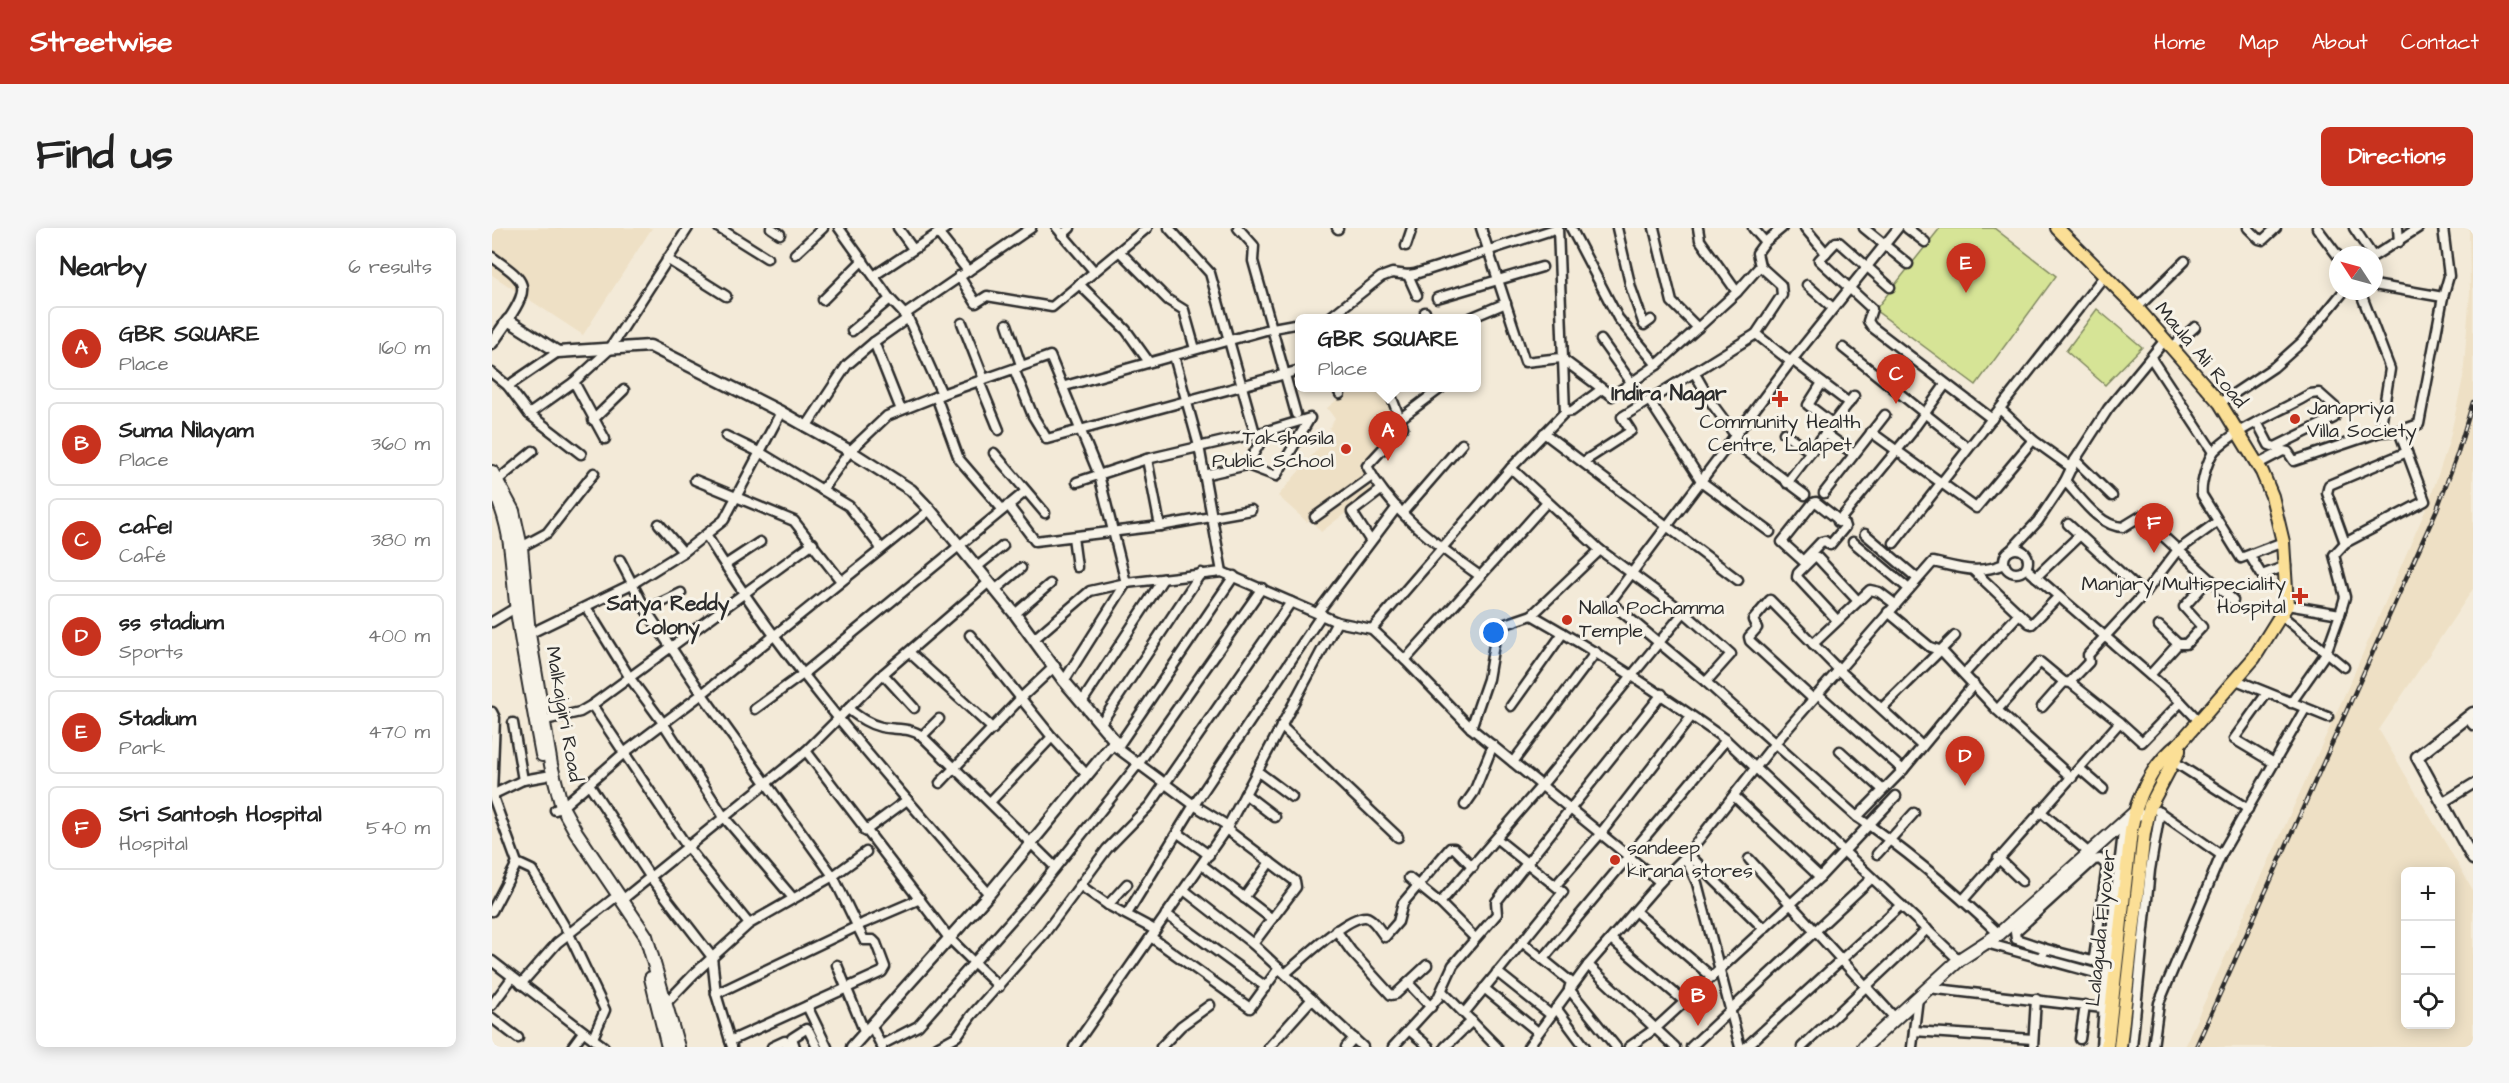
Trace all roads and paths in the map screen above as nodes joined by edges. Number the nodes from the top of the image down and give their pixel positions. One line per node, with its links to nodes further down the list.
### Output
1 (688, 228): 51 (street)
2 (719, 228): 50 (street)
3 (771, 228): 35 (street)
4 (824, 228): 48 (street)
5 (839, 228): 52 (street)
6 (898, 228): 43 (street)
7 (1031, 228): 58 (street)
8 (1070, 228): 34 (street)
9 (1147, 228): 46 (street)
10 (1169, 228): 95 (street)
11 (1238, 228): 91 (street)
12 (1412, 228): 40 (street)
13 (1481, 228): 44 (street)
14 (1558, 228): 44 (street); 105 (street)
15 (1571, 228): 109 (street)
16 (1617, 228): 86 (street)
17 (1654, 228): 92 (street)
18 (1698, 228): 70 (street)
19 (1753, 228): 36 (street)
20 (1782, 228): 36 (street)
21 (1805, 228): 47 (street)
22 (1864, 228): 39 (street)
23 (1898, 228): 39 (street)
24 (1907, 228): 37 (street)
25 (2057, 228): 62 (main road, Maula Ali Road)
26 (2248, 228): 27 (street)
27 (2276, 228)
28 (2317, 228): 41 (street)
29 (2354, 228): 42 (street)
30 (2398, 228): 38 (street)
31 (2418, 228): 38 (street)
32 (2443, 228): 73 (street)
33 (942, 230): 43 (street); 58 (street)
34 (1059, 231): 59 (street)
35 (780, 234)
36 (1764, 242): 55 (street)
37 (1925, 242)
38 (2398, 242): 45 (street)
39 (1885, 245): 54 (street); 57 (street)
40 (1406, 246)
41 (2330, 246)
42 (2366, 246)
43 (914, 249): 60 (street)
44 (1490, 249): 61 (street); 64 (street)
45 (2383, 250)
46 (1119, 251): 59 (street); 101 (street)
47 (1826, 253): 57 (street); 69 (street)
48 (795, 254)
49 (492, 256): 85 (street)
50 (767, 258)
51 (667, 260): 72 (street); 102 (street)
52 (863, 260): 60 (street); 76 (street)
53 (2185, 261): 81 (street)
54 (1908, 264)
55 (1760, 266): 70 (street); 94 (street)
56 (1542, 267): 64 (street)
57 (1867, 267): 67 (street); 69 (street)
58 (968, 271): 63 (street)
59 (1094, 271): 65 (street)
60 (874, 275): 75 (street)
61 (1408, 275): 71 (street); 82 (street)
62 (2105, 275): 81 (main road, Maula Ali Road); 131 (street)
63 (959, 276): 65 (street); 84 (street)
64 (1499, 280): 74 (street); 79 (street)
65 (1079, 284): 108 (street)
66 (1807, 285): 80 (street)
67 (1890, 287)
68 (2383, 287): 73 (street)
69 (1849, 288): 80 (street); 121 (street)
70 (1737, 292): 92 (street)
71 (1417, 295)
72 (726, 296)
73 (2442, 297): 148 (street)
74 (1437, 298)
75 (890, 299): 84 (street); 93 (street)
76 (823, 300)
77 (2337, 300): 130 (street)
78 (2363, 300): 150 (street)
79 (1506, 303): 83 (street); 105 (street)
80 (1833, 308): 107 (street)
81 (2137, 309): 99 (main road, Maula Ali Road)
82 (1333, 314)
83 (1478, 314)
84 (906, 316): 97 (street); 127 (street)
85 (508, 320): 98 (street); 103 (street)
86 (1651, 320)
87 (962, 323): 115 (street)
88 (1006, 324): 110 (street)
89 (1295, 324): 91 (street)
90 (2194, 327): 99 (street)
91 (1273, 328): 95 (street); 114 (street)
92 (1698, 328): 109 (street)
93 (852, 331)
94 (1756, 334): 107 (street); 112 (street)
95 (1230, 340): 101 (street); 122 (street)
96 (1601, 340): 117 (street)
97 (874, 342): 132 (street); 144 (street)
98 (492, 343)
99 (2168, 344): 106 (street); 130 (main road, Maula Ali Road)
100 (1843, 348): 137 (street)
101 (1195, 349): 104 (street)
102 (609, 350): 103 (street); 116 (street); 133 (street)
103 (558, 352): 119 (street)
104 (1174, 356): 108 (street); 128 (street)
105 (1561, 358): 123 (street); 134 (street)
106 (2151, 358): 167 (street); 175 (street)
107 (1791, 361): 118 (street); 158 (street)
108 (1149, 362): 120 (street)
109 (1657, 365): 117 (street)
110 (1017, 367): 115 (street); 120 (street); 146 (street)
111 (1295, 371): 114 (street)
112 (1694, 372): 129 (street); 158 (street)
113 (492, 373): 119 (street)
114 (1285, 374): 122 (street); 136 (street)
115 (981, 380): 127 (street); 145 (street)
116 (574, 382): 135 (street); 141 (street)
117 (1631, 382): 123 (street)
118 (1822, 383): 143 (street); 143 (street)
119 (508, 386): 135 (street)
120 (1065, 386): 146 (street)
121 (1946, 386): 137 (street); 140 (street)
122 (1242, 387): 128 (street); 151 (street)
123 (1602, 389): 134 (street)
124 (624, 390): 141 (street)
125 (1390, 392): 139 (street)
126 (1435, 392): 139 (street)
127 (939, 395): 132 (street); 198 (street)
128 (1187, 399): 146 (street); 161 (street)
129 (1649, 400): 174 (street); 186 (street)
130 (2220, 403): 155 (main road, Maula Ali Road)
131 (2001, 409): 140 (street); 159 (street)
132 (901, 410): 164 (street)
133 (781, 412): 144 (street); 169 (street)
134 (1565, 412): 152 (street)
135 (529, 414): 171 (street)
136 (1296, 414)
137 (1925, 414): 162 (street); 166 (street)
138 (1885, 415): 149 (street)
139 (1401, 418): 182 (street)
140 (1992, 419): 162 (street)
141 (593, 420): 157 (street)
142 (2257, 422): 142 (street); 155 (street)
143 (1833, 424): 154 (street)
144 (807, 427): 164 (street)
145 (999, 430)
146 (1079, 431): 180 (street)
147 (1268, 431): 151 (street); 177 (street); 177 (street)
148 (2399, 431): 150 (street); 168 (street)
149 (1871, 432): 166 (street); 172 (street)
150 (2379, 432): 176 (street)
151 (1256, 433): 161 (street)
152 (1544, 433): 174 (street); 178 (street)
153 (1784, 433): 165 (street)
154 (1825, 433): 165 (street); 172 (street)
155 (2239, 433): 167 (street); 176 (main road, Maula Ali Road)
156 (726, 436): 169 (street)
157 (605, 439)
158 (1735, 439): 186 (street); 187 (street)
159 (2033, 440): 175 (street); 188 (street)
160 (1462, 444): 201 (street)
161 (1199, 446): 173 (street); 181 (street)
162 (1968, 448): 188 (street)
163 (533, 451): 189 (street)
164 (850, 451): 190 (street); 199 (street)
165 (1811, 452): 187 (street)
166 (1897, 452): 188 (street); 205 (street)
167 (2213, 452): 206 (street)
168 (2407, 452): 223 (street); 223 (street)
169 (761, 453): 190 (street); 196 (street)
170 (994, 453): 192 (street)
171 (581, 454)
172 (1854, 454): 193 (street)
173 (1147, 459): 180 (street); 210 (street)
174 (1583, 462): 209 (street)
175 (2074, 464): 184 (street); 195 (street)
176 (2258, 464): 220 (main road, Maula Ali Road)
177 (1246, 465): 181 (street)
178 (1511, 468): 197 (street); 228 (street)
179 (594, 472): 226 (street)
180 (1099, 475): 185 (street); 211 (street)
181 (1204, 475): 203 (street)
182 (1372, 476): 191 (street); 204 (street)
183 (694, 480): 196 (street)
184 (2065, 481): 230 (street); 231 (street)
185 (1077, 482)
186 (1702, 482): 209 (street); 212 (street)
187 (1787, 483): 194 (street)
188 (1939, 484): 222 (street)
189 (494, 486): 226 (main road, Malkajgiri Road); 270 (main road, Malkajgiri Road)
190 (822, 490): 227 (street)
191 (1381, 490): 201 (street); 217 (street)
192 (1026, 491): 198 (street); 202 (street)
193 (1824, 493)
194 (1805, 495)
195 (2112, 496)
196 (736, 497): 214 (street); 221 (street)
197 (1546, 502): 229 (street); 248 (street)
198 (1005, 507): 216 (street); 224 (street)
199 (930, 510): 224 (street); 227 (street)
200 (1251, 510): 203 (street)
201 (1400, 510): 217 (street); 228 (street)
202 (1045, 513)
203 (1213, 517): 210 (street); 243 (street)
204 (1315, 517)
205 (1838, 521): 205 (street)
206 (2217, 522): 231 (street); 233 (street)
207 (659, 524): 232 (street)
208 (2068, 524): 215 (street)
209 (1667, 525): 245 (street); 254 (street)
210 (1160, 526): 211 (street)
211 (1113, 532): 216 (street); 255 (street)
212 (1770, 532)
213 (1865, 534): 251 (street)
214 (706, 535): 232 (street); 236 (street)
215 (2080, 535): 249 (street); 264 (street)
216 (1073, 537): 239 (street)
217 (1370, 540): 276 (street)
218 (760, 542): 236 (street)
219 (1853, 542): 261 (street)
220 (2283, 542): 233 (street); 237 (main road, Maula Ali Road)
221 (813, 543): 253 (street); 263 (street)
222 (1894, 543)
223 (2345, 543): 279 (street)
224 (958, 545): 238 (street); 305 (street)
225 (1003, 546): 238 (street)
226 (521, 547): 287 (main road, Malkajgiri Road)
227 (881, 548): 253 (street)
228 (1442, 549): 248 (street); 285 (street)
229 (1600, 550): 245 (street); 280 (street)
230 (2011, 550): 235 (street); 241 (street)
231 (2177, 551): 252 (street); 264 (street)
232 (683, 552): 256 (street)
233 (2250, 556): 246 (street)
234 (620, 560): 256 (street)
235 (2004, 564): 241 (street); 242 (street)
236 (725, 565): 263 (street)
237 (2286, 566): 246 (street); 273 (main road, Maula Ali Road)
238 (977, 567): 259 (street)
239 (1077, 567)
240 (1021, 568): 259 (street)
241 (2026, 568): 249 (street)
242 (1973, 570): 251 (street); 278 (street)
243 (1222, 572): 244 (street); 247 (street)
244 (1201, 573): 250 (street); 344 (street)
245 (1631, 573): 274 (street); 293 (street)
246 (2262, 575): 258 (street)
247 (1234, 576): 260 (street); 353 (street)
248 (1480, 576): 301 (street)
249 (2036, 577): 265 (street)
250 (1163, 579): 255 (street); 321 (street)
251 (1918, 579): 261 (street)
252 (2209, 579): 266 (street); 295 (street)
253 (841, 580): 288 (street)
254 (1738, 580)
255 (1126, 583): 292 (street); 312 (street)
256 (633, 584): 271 (street); 272 (street)
257 (1050, 584): 277 (street)
258 (2268, 585)
259 (992, 586): 277 (street); 299 (street)
260 (1262, 588): 268 (street); 361 (street)
261 (1909, 589): 269 (street)
262 (681, 592): 272 (street)
263 (743, 594): 288 (street); 296 (street)
264 (2144, 594): 291 (street)
265 (2058, 597): 278 (street); 291 (street)
266 (2234, 600)
267 (1858, 601): 269 (street); 281 (street); 281 (street)
268 (1292, 602): 276 (street); 374 (street)
269 (1895, 604): 275 (street)
270 (517, 607): 282 (street); 369 (main road, Malkajgiri Road)
271 (586, 607): 287 (street); 310 (street)
272 (646, 610): 296 (street)
273 (2284, 610): 279 (street); 300 (street); 311 (main road)
274 (1684, 612): 293 (street); 313 (street)
275 (1888, 612): 297 (street); 304 (street)
276 (1320, 613): 283 (street); 389 (street)
277 (1015, 614): 292 (street)
278 (2019, 614): 307 (street)
279 (2340, 614): 300 (street)
280 (1532, 615): 286 (street); 346 (street)
281 (1837, 620): 294 (street)
282 (492, 622)
283 (1337, 622): 285 (street); 345 (street)
284 (2159, 626): 295 (street)
285 (1372, 629): 301 (street)
286 (1563, 633): 298 (street); 325 (street)
287 (529, 634): 339 (main road, Malkajgiri Road)
288 (774, 635): 305 (street); 317 (street)
289 (970, 635): 320 (street)
290 (1955, 636): 297 (street)
291 (2106, 637): 308 (street); 314 (street)
292 (1034, 639): 302 (street)
293 (1660, 643): 309 (street); 313 (street)
294 (1813, 644): 304 (street); 319 (street)
295 (2178, 644): 308 (street)
296 (671, 648): 310 (street); 317 (street)
297 (1942, 651): 307 (street); 328 (street)
298 (1596, 652): 309 (street); 360 (street)
299 (910, 653): 306 (street); 347 (street)
300 (2326, 653): 303 (street); 323 (street)
301 (1405, 660): 346 (street)
302 (1055, 666): 312 (street); 320 (street)
303 (2344, 667)
304 (1838, 669): 319 (street); 328 (street)
305 (803, 674): 329 (street); 336 (street)
306 (883, 674): 327 (street); 330 (street)
307 (1964, 674): 315 (street)
308 (2150, 675): 322 (street)
309 (1632, 676): 318 (street); 378 (street)
310 (630, 678): 324 (street); 343 (street)
311 (2236, 680): 316 (street); 340 (main road)
312 (1064, 681): 321 (street)
313 (1706, 682): 351 (street)
314 (2067, 682): 326 (street); 332 (street); 341 (street)
315 (1974, 684): 332 (street); 355 (street)
316 (2266, 693): 323 (street); 362 (street)
317 (702, 694): 343 (street); 376 (street)
318 (1662, 694): 334 (street); 392 (street)
319 (1816, 696): 351 (street); 366 (street)
320 (1022, 697): 347 (street); 349 (street)
321 (1082, 702): 344 (street)
322 (2181, 702): 340 (street); 341 (street)
323 (2291, 703): 331 (street)
324 (592, 705): 339 (street); 358 (street)
325 (1511, 706)
326 (2042, 707)
327 (914, 708)
328 (1882, 708): 355 (street)
329 (755, 709)
330 (848, 709): 336 (street); 348 (street)
331 (2305, 709): 335 (street); 362 (street)
332 (1997, 710): 370 (street)
333 (492, 712): 381 (street)
334 (1691, 717): 350 (street); 405 (street)
335 (2328, 717)
336 (840, 718): 356 (street); 386 (street)
337 (939, 718): 348 (street)
338 (2471, 718): 388 (street)
339 (545, 720): 391 (main road, Malkajgiri Road)
340 (2199, 721): 352 (main road)
341 (2120, 722): 365 (street)
342 (513, 723): 371 (street)
343 (663, 723): 358 (street); 397 (street)
344 (1101, 723): 353 (street)
345 (1281, 726): 367 (street); 406 (street)
346 (1472, 728): 354 (street)
347 (993, 729): 364 (street)
348 (922, 736): 364 (street)
349 (1052, 737): 368 (street); 387 (street)
350 (1726, 740): 363 (street); 418 (street)
351 (1775, 743): 363 (street); 399 (street)
352 (2180, 743): 359 (main road); 372 (main road)
353 (1116, 744): 361 (street); 368 (street)
354 (1493, 745): 360 (street); 390 (street)
355 (1922, 746): 366 (street)
356 (806, 751): 376 (street); 403 (street)
357 (1840, 751): 379 (street)
358 (624, 753): 375 (street); 410 (street)
359 (2173, 761): 372 (main road); 394 (street)
360 (1514, 762): 378 (street)
361 (1139, 763): 374 (street); 426 (street)
362 (2274, 763): 394 (street)
363 (1756, 768): 385 (street); 412 (street)
364 (955, 769): 373 (street); 387 (street)
365 (2080, 769): 370 (street); 380 (street)
366 (1903, 770): 379 (street)
367 (1257, 771): 382 (street); 384 (street)
368 (1086, 774): 409 (street)
369 (546, 776): 371 (street); 391 (main road, Malkajgiri Road)
370 (2072, 778): 395 (street)
371 (523, 780): 381 (street)
372 (2155, 781): 393 (main road)
373 (940, 783)
374 (1165, 783): 389 (street); 437 (street)
375 (589, 784): 391 (street); 431 (street)
376 (765, 784): 397 (street); 428 (street)
377 (2473, 784): 388 (street)
378 (1542, 785): 392 (street); 407 (street)
379 (1882, 789): 399 (street)
380 (2103, 789)
381 (492, 794): 423 (street)
382 (1245, 794): 398 (street); 401 (street)
383 (1896, 795): 400 (street)
384 (1292, 796)
385 (1734, 796): 416 (street); 429 (street)
386 (907, 800): 403 (street); 439 (street)
387 (990, 802): 409 (street)
388 (2442, 803): 419 (street)
389 (1194, 805): 401 (street); 404 (street)
390 (1465, 805)
391 (559, 809): 442 (main road, Malkajgiri Road)
392 (1570, 809): 405 (street); 424 (street)
393 (2149, 809): 402 (main road, Lalaguda Flyover); 402 (main road, Lalaguda Flyover); 417 (street); 561 (street)
394 (2248, 809): 417 (street)
395 (2040, 811): 413 (street); 420 (street)
396 (1914, 813): 408 (street)
397 (723, 817): 410 (street); 440 (street)
398 (1275, 817)
399 (1857, 817): 400 (street)
400 (1868, 824): 408 (street); 412 (street)
401 (1227, 828): 415 (street); 422 (street)
402 (2133, 830): 413 (main road); 483 (street); 559 (main road, Lalaguda Flyover); 560 (main road, Lalaguda Flyover)
403 (865, 831): 443 (street)
404 (1178, 833): 415 (street); 451 (street)
405 (1601, 833): 418 (street); 436 (street)
406 (1398, 837)
407 (1497, 838): 424 (street); 427 (street)
408 (1889, 840): 414 (street); 444 (street)
409 (1030, 842): 426 (street); 439 (street)
410 (688, 848): 431 (street); 454 (street)
411 (866, 852): 428 (street)
412 (1845, 852): 429 (street); 430 (street)
413 (2089, 853): 462 (main road)
414 (1877, 854)
415 (1209, 855): 425 (street)
416 (1686, 855): 434 (street); 456 (street); 480 (street)
417 (2222, 855): 562 (street)
418 (1628, 856): 434 (street); 472 (street)
419 (2472, 857)
420 (1998, 858): 433 (street); 444 (street)
421 (1749, 859): 448 (street)
422 (1270, 862): 441 (street); 453 (street)
423 (517, 863): 449 (street); 461 (street)
424 (1526, 863): 436 (street); 464 (street)
425 (1202, 865): 438 (street); 441 (street)
426 (1055, 867): 476 (street)
427 (1473, 867): 432 (street); 445 (street)
428 (833, 876): 440 (street); 455 (street)
429 (1820, 877): 448 (street)
430 (1872, 878): 447 (street); 459 (street)
431 (651, 879): 442 (street); 470 (street)
432 (1413, 881): 445 (street); 458 (street)
433 (2022, 881)
434 (1660, 882): 450 (street)
435 (1127, 884): 446 (street)
436 (1556, 885): 466 (street)
437 (1081, 886): 446 (street); 489 (street)
438 (1184, 890): 452 (street); 468 (street)
439 (989, 894): 463 (street)
440 (793, 898): 454 (street)
441 (1244, 898): 453 (street)
442 (618, 899): 461 (street); 500 (main road, Malkajgiri Road); 531 (main road, Malkajgiri Road)
443 (920, 899): 455 (street); 463 (street)
444 (1962, 900): 462 (street)
445 (1440, 903): 464 (street)
446 (1108, 905): 451 (street)
447 (1901, 905): 457 (street); 473 (street)
448 (1790, 906): 456 (street); 459 (street)
449 (492, 911)
450 (1635, 911): 465 (street); 484 (street)
451 (1127, 914): 460 (street)
452 (1166, 914): 460 (street); 490 (street)
453 (1272, 919): 468 (street)
454 (749, 924): 470 (street)
455 (858, 927): 491 (street); 496 (street)
456 (1764, 929): 480 (street)
457 (1927, 929): 474 (street); 488 (street)
458 (1336, 930): 481 (street); 486 (street)
459 (1813, 931): 473 (street); 507 (street)
460 (1153, 933): 490 (street); 540 (street)
461 (569, 934): 487 (street); 521 (street)
462 (1998, 934): 467 (main road)
463 (949, 938): 476 (street); 515 (street)
464 (1475, 938): 495 (street)
465 (1611, 939): 479 (street); 501 (street)
466 (1522, 942): 472 (street); 482 (street)
467 (1986, 943): 471 (street); 474 (main road)
468 (1253, 944): 481 (street)
469 (2046, 948): 469 (street); 471 (street)
470 (712, 957): 496 (street); 500 (street)
471 (2040, 958): 483 (street)
472 (1543, 959): 494 (street)
473 (1841, 960): 488 (street); 554 (street)
474 (1959, 960): 493 (main road)
475 (492, 961): 485 (street)
476 (975, 962): 489 (street); 527 (street)
477 (837, 965): 491 (street)
478 (1427, 965): 486 (street)
479 (1588, 965): 494 (street); 514 (street)
480 (1719, 970): 484 (street); 507 (street)
481 (1282, 971): 490 (street); 498 (street)
482 (1497, 972): 492 (street); 509 (street)
483 (2106, 976): 508 (street)
484 (1712, 977): 501 (street)
485 (512, 978): 487 (street); 502 (street)
486 (1408, 983): 506 (street)
487 (521, 984): 518 (street)
488 (1866, 986): 511 (street); 555 (street)
489 (999, 987): 539 (street)
490 (1266, 987)
491 (846, 988): 505 (street); 515 (street)
492 (1484, 988): 510 (street); 519 (street)
493 (1928, 988): 497 (main road); 499 (street)
494 (1569, 989): 509 (street); 549 (street)
495 (1442, 991): 506 (street); 510 (street)
496 (716, 994): 525 (street)
497 (1918, 997): 511 (main road); 517 (street)
498 (1312, 999): 522 (street); 528 (street)
499 (2036, 999): 504 (street); 524 (street)
500 (667, 1002): 532 (main road, Malkajgiri Road)
501 (1685, 1002): 514 (street)
502 (492, 1005)
503 (1210, 1005): 541 (street)
504 (2085, 1005): 508 (street); 523 (street)
505 (807, 1006): 525 (street); 537 (street)
506 (1431, 1007): 516 (street)
507 (1731, 1008): 552 (street); 553 (street)
508 (2103, 1008): 558 (street)
509 (1554, 1011): 519 (street); 548 (street)
510 (1465, 1012): 513 (street)
511 (1894, 1017): 556 (main road)
512 (492, 1018): 520 (street)
513 (1472, 1021): 546 (street); 547 (street)
514 (1656, 1028): 550 (street); 551 (street)
515 (868, 1030): 527 (street); 538 (street)
516 (1409, 1030): 544 (street); 545 (street)
517 (1914, 1031): 524 (street); 557 (street)
518 (584, 1032): 521 (street); 529 (street)
519 (1539, 1032): 526 (street)
520 (518, 1038)
521 (593, 1038): 530 (street)
522 (1354, 1038): 542 (street); 543 (street)
523 (2080, 1039)
524 (2033, 1043)
525 (731, 1044)
526 (1533, 1045)
527 (881, 1046)
528 (1272, 1046)
529 (572, 1047)
530 (604, 1047)
531 (668, 1047)
532 (678, 1047)
533 (771, 1047): 534 (street)
534 (791, 1047)
535 (795, 1047): 536 (street)
536 (817, 1047)
537 (827, 1047)
538 (852, 1047)
539 (937, 1047)
540 (1074, 1047)
541 (1161, 1047)
542 (1346, 1047)
543 (1363, 1047)
544 (1393, 1047)
545 (1429, 1047)
546 (1445, 1047)
547 (1497, 1047)
548 (1585, 1047)
549 (1616, 1047)
550 (1629, 1047)
551 (1675, 1047)
552 (1690, 1047)
553 (1740, 1047)
554 (1746, 1047)
555 (1802, 1047)
556 (1864, 1047)
557 (1911, 1047)
558 (2101, 1047)
559 (2107, 1047)
560 (2120, 1047)
561 (2132, 1047)
562 (2153, 1047)

